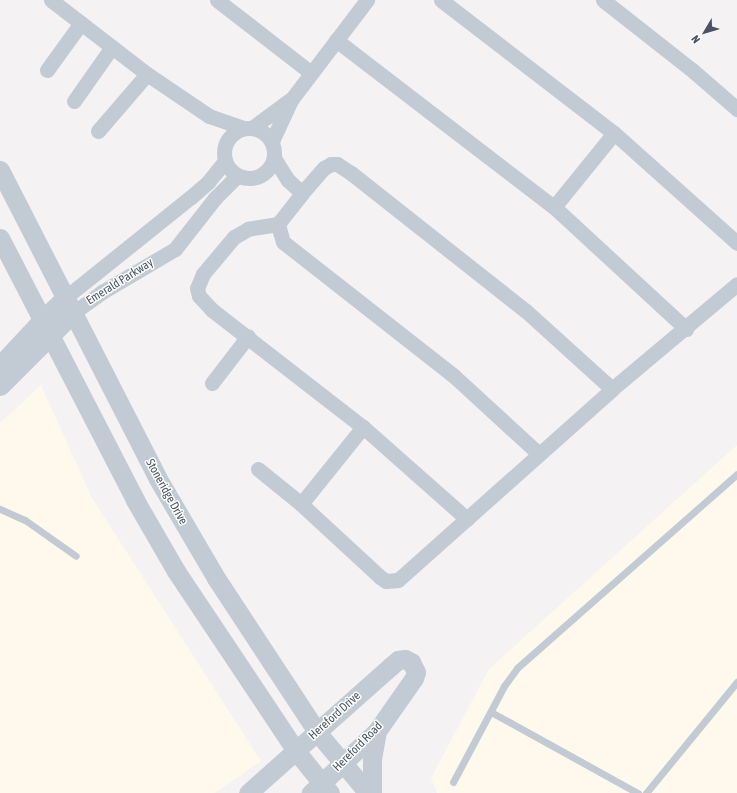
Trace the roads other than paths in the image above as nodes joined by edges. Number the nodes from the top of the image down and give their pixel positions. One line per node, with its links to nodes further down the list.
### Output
1 (52, 0): 6 (street)
2 (217, 0): 10 (street)
3 (367, 0): 7 (street)
4 (441, 0): 18 (street)
5 (603, 0): 14 (street)
6 (81, 23): 8 (street); 9 (street)
7 (336, 40): 10 (street); 28 (street)
8 (112, 47): 11 (street); 12 (street)
9 (47, 70)
10 (311, 73): 13 (street)
11 (147, 74): 15 (street); 17 (street)
12 (74, 100)
13 (291, 100): 16 (street); 19 (street)
14 (737, 109)
15 (209, 116): 16 (street); 20 (street)
16 (247, 128): 19 (street); 20 (street)
17 (98, 131)
18 (614, 133): 28 (street); 31 (street)
19 (272, 141): 21 (street)
20 (225, 144): 22 (street)
21 (274, 158): 25 (street); 26 (street)
22 (225, 161): 24 (street); 33 (street, Emerald Parkway)
23 (0, 170): 33 (street, Stoneridge Drive)
24 (237, 176): 25 (street); 33 (street, Emerald Parkway)
25 (259, 177): 26 (street)
26 (288, 180): 27 (street)
27 (302, 193): 29 (street); 40 (street)
28 (554, 207): 35 (street)
29 (278, 224): 36 (street); 42 (street)
30 (0, 238): 34 (street)
31 (737, 243)
32 (737, 284): 35 (street)
33 (69, 305): 34 (street, Emerald Parkway); 53 (street, Stoneridge Drive)
34 (47, 326): 37 (street, Emerald Parkway); 39 (street, Emerald Parkway); 54 (street)
35 (686, 329): 40 (street)
36 (248, 336): 38 (street); 41 (street)
37 (0, 365)
38 (212, 383)
39 (0, 386)
40 (612, 389): 42 (street)
41 (363, 427): 45 (street); 47 (street)
42 (540, 454): 47 (street)
43 (258, 469): 45 (street)
44 (737, 474): 51 (lane)
45 (301, 504): 47 (street)
46 (0, 509): 48 (lane)
47 (467, 519)
48 (76, 556)
49 (414, 678): 52 (street, Hereford Road); 53 (street, Hereford Drive)
50 (737, 682): 62 (lane)
51 (491, 712): 56 (lane); 61 (lane)
52 (377, 731): 55 (street, Hereford Road); 60 (street)
53 (318, 732): 54 (street, Hereford Drive); 55 (street, Stoneridge Drive)
54 (296, 752): 57 (street); 58 (street, Hereford Drive)
55 (343, 763): 57 (street, Hereford Road); 59 (street, Stoneridge Drive)
56 (453, 782)
57 (321, 790)
58 (248, 793)
59 (368, 793)
60 (372, 793)
61 (638, 793)
62 (646, 793)

